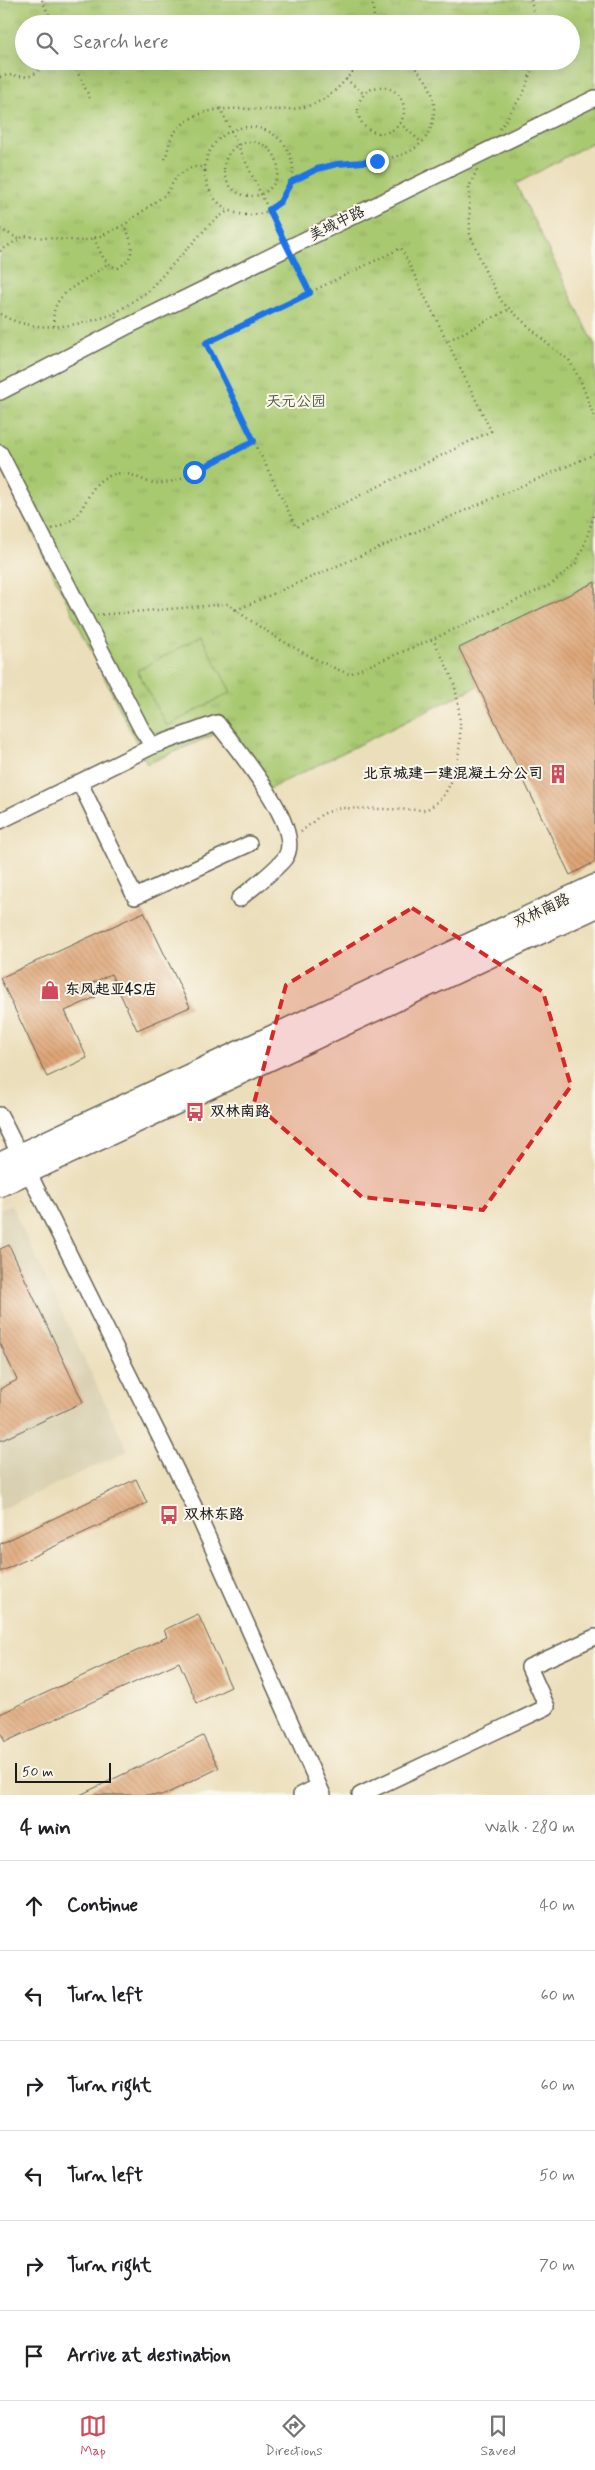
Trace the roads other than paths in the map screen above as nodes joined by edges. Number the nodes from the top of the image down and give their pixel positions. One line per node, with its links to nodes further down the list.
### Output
1 (595, 98): 2 (street, 美域中路)
2 (0, 392)
3 (0, 453): 4 (street)
4 (152, 746): 5 (street); 9 (street)
5 (80, 783): 6 (street); 7 (street)
6 (0, 821)
7 (248, 844)
8 (595, 886): 12 (street, 双林南路)
9 (239, 899)
10 (595, 907): 12 (street, 双林南路)
11 (0, 1115): 12 (street)
12 (15, 1164): 13 (street, 双林南路); 15 (street)
13 (0, 1185)
14 (595, 1636): 17 (street)
15 (321, 1791): 16 (street)
16 (301, 1795)
17 (360, 1795)

